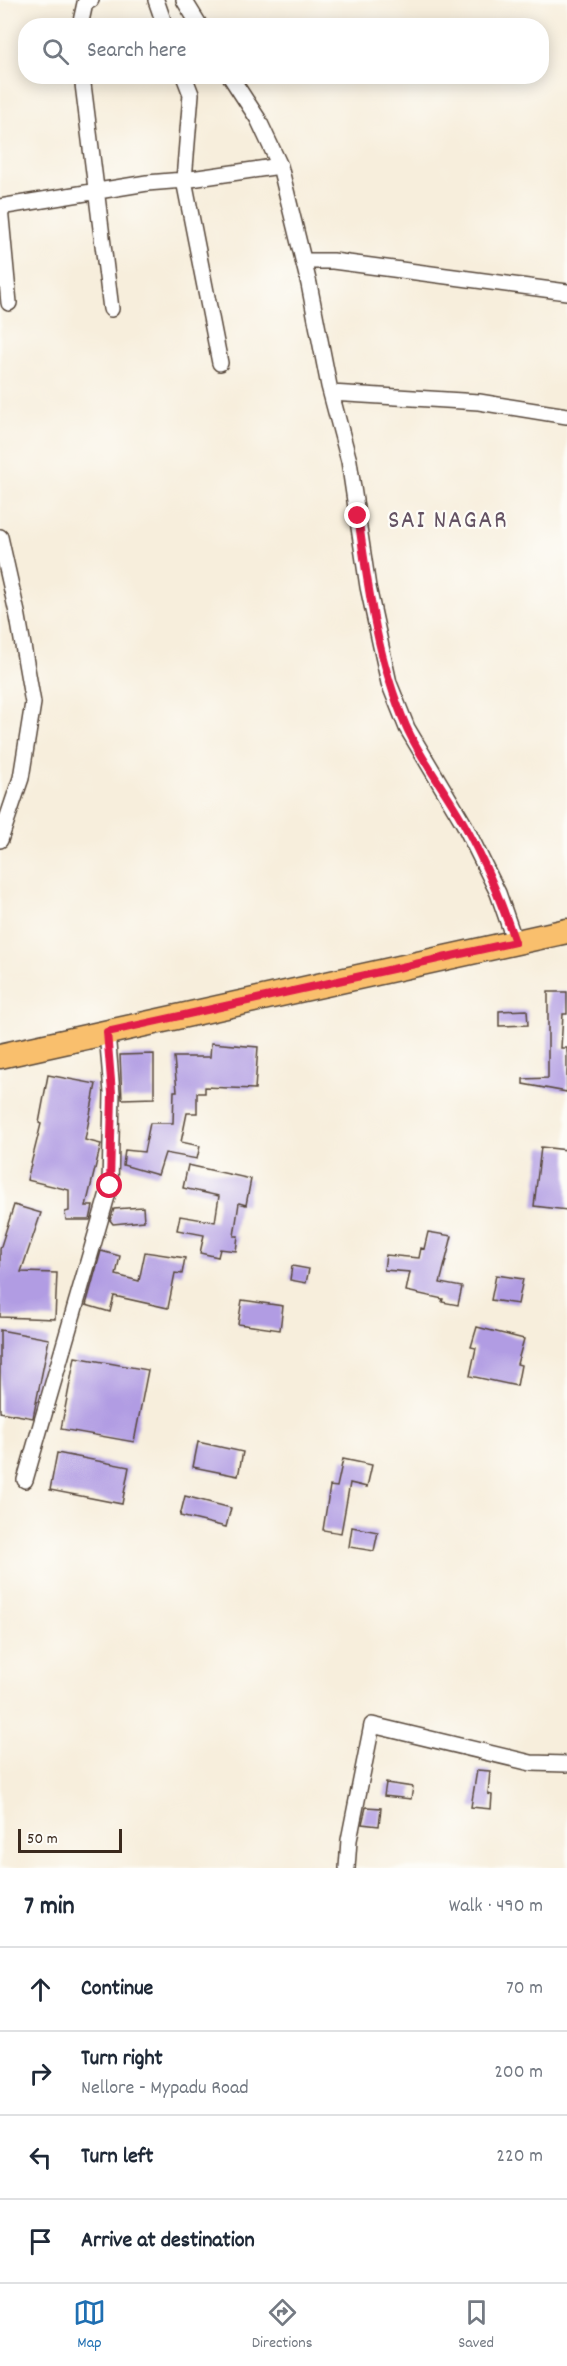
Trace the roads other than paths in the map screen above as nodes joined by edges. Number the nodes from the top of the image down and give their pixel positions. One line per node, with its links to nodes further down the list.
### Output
1 (91, 0): 4 (street)
2 (156, 0): 5 (street)
3 (184, 0): 6 (street)
4 (82, 18)
5 (162, 18)
6 (195, 18)
7 (83, 84): 12 (street)
8 (187, 84): 11 (street)
9 (235, 84): 10 (street)
10 (280, 166): 11 (street); 14 (street)
11 (184, 180): 12 (street); 18 (street)
12 (95, 191): 13 (street); 17 (street)
13 (0, 207): 16 (street)
14 (303, 261): 15 (street); 19 (street)
15 (567, 292)
16 (9, 303)
17 (111, 309)
18 (220, 363)
19 (331, 393): 20 (street); 24 (street)
20 (567, 416)
21 (0, 537): 22 (street)
22 (0, 840)
23 (567, 931): 24 (main road)
24 (515, 942): 25 (main road)
25 (107, 1032): 26 (main road); 27 (street)
26 (0, 1056)
27 (25, 1480)
28 (567, 1764): 29 (street)
29 (347, 1868)

